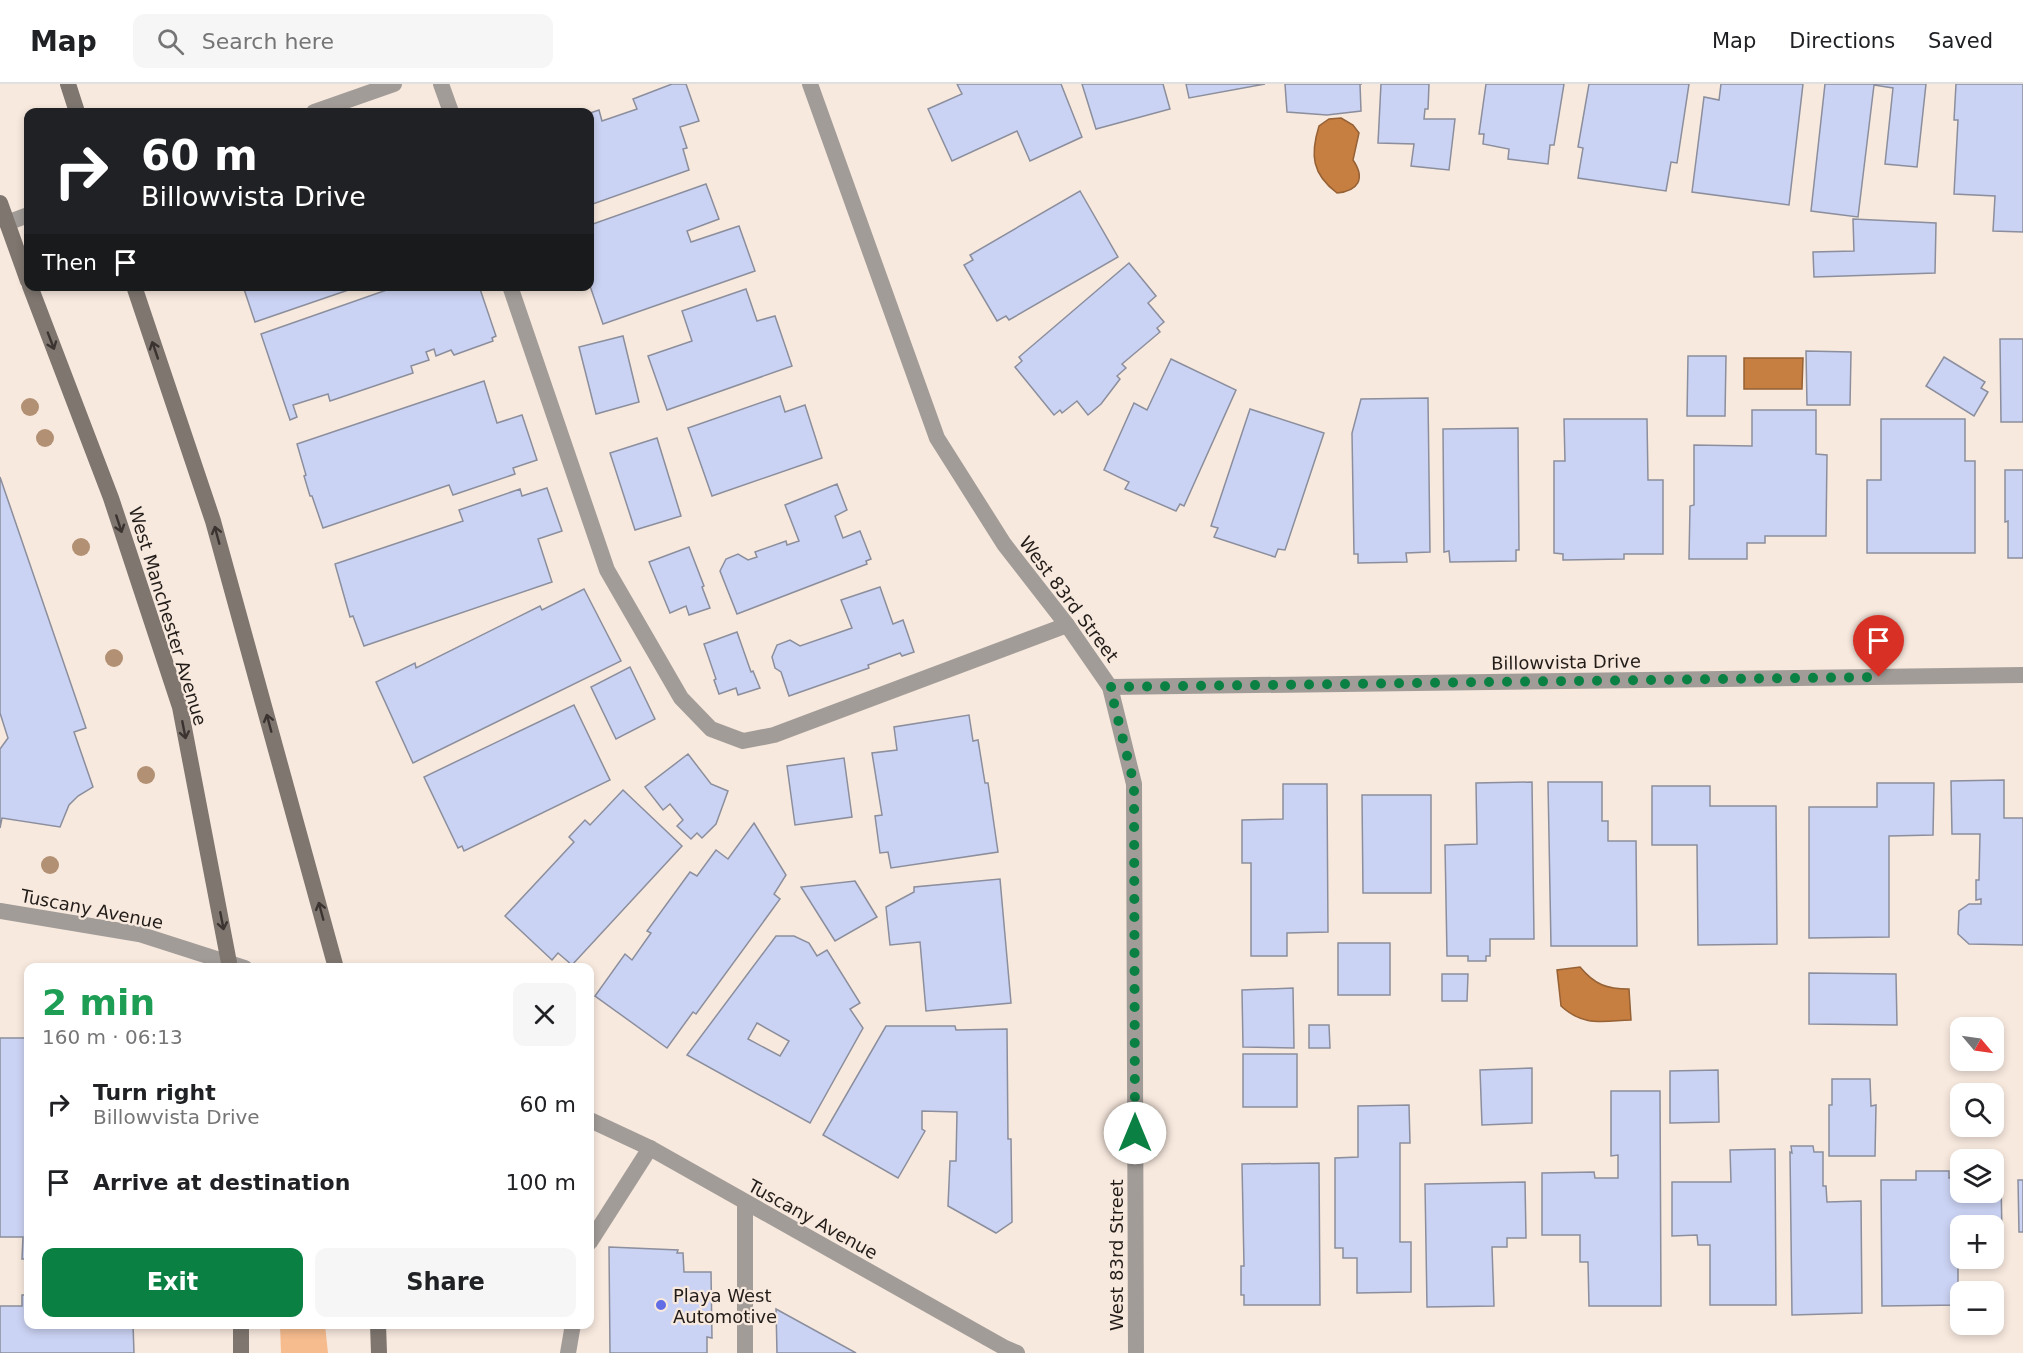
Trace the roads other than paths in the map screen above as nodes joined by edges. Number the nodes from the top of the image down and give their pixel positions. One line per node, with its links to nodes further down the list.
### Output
1 (68, 84): 5 (main road)
2 (394, 84): 6 (street)
3 (441, 84): 7 (street)
4 (810, 84): 15 (street, West 83rd Street)
5 (76, 108)
6 (325, 108)
7 (450, 108)
8 (0, 203): 10 (main road)
9 (24, 217): 10 (street)
10 (7, 224): 11 (main road)
11 (24, 270)
12 (32, 291): 20 (main road, West Manchester Avenue, one-way to 20)
13 (136, 291): 21 (main road, one-way to 13)
14 (512, 291): 15 (street)
15 (1067, 625): 17 (street, West 83rd Street)
16 (2023, 675): 17 (street, Billowvista Drive)
17 (1110, 687): 34 (street, West 83rd Street)
18 (0, 911): 19 (street, Tuscany Avenue)
19 (226, 963)
20 (234, 963)
21 (335, 963)
22 (594, 1122): 23 (street, Tuscany Avenue)
23 (650, 1148): 24 (street, Tuscany Avenue); 25 (street)
24 (745, 1203): 32 (street); 33 (street, Tuscany Avenue)
25 (594, 1236)
26 (241, 1329): 29 (main road)
27 (378, 1329): 30 (main road)
28 (572, 1329): 31 (street)
29 (241, 1353)
30 (379, 1353)
31 (568, 1353)
32 (745, 1353)
33 (1017, 1353)
34 (1136, 1353)

